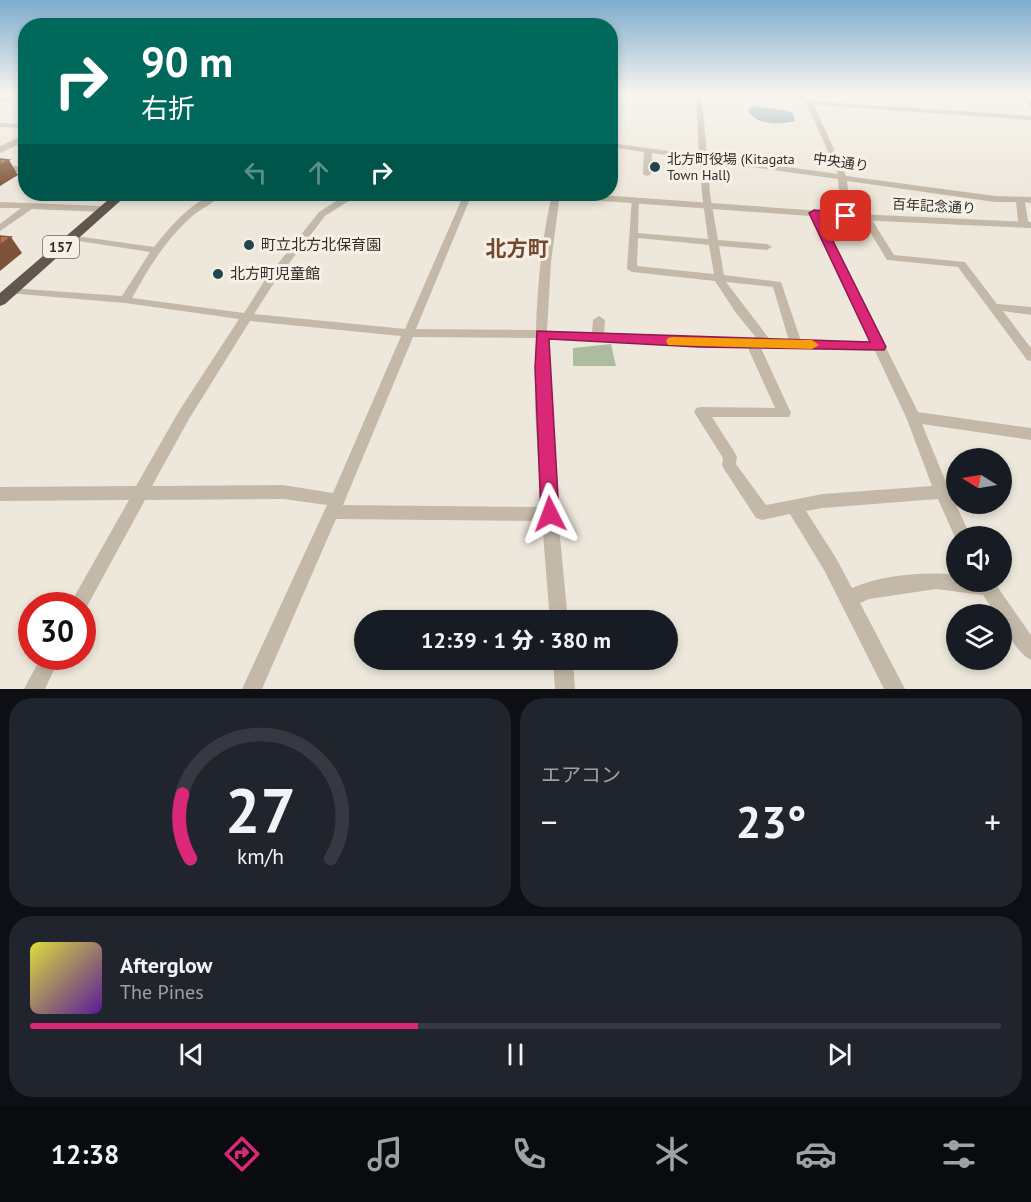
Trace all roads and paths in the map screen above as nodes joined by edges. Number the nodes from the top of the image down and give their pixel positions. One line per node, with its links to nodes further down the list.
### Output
1 (701, 126): 7 (street)
2 (820, 126): 11 (street)
3 (18, 141): 5 (street)
4 (618, 146): 6 (street, 中央通り)
5 (0, 150)
6 (648, 150): 7 (street, 中央通り); 10 (street)
7 (704, 157): 11 (street, 中央通り); 22 (street)
8 (0, 168): 9 (street)
9 (18, 169)
10 (647, 174)
11 (842, 175): 20 (street, 中央通り); 26 (street)
12 (618, 199): 13 (street, 百年記念通り)
13 (635, 200): 22 (street, 百年記念通り); 30 (street)
14 (1031, 200): 20 (street, 中央通り)
15 (114, 201): 24 (highway, 157)
16 (208, 201): 34 (street)
17 (342, 201): 41 (street)
18 (465, 201): 43 (street)
19 (562, 201): 44 (street)
20 (1020, 201): 28 (street)
21 (0, 205): 23 (street)
22 (709, 205): 25 (street, 百年記念通り); 32 (street)
23 (30, 206): 24 (street); 29 (street)
24 (104, 209): 31 (highway, 157)
25 (814, 213): 26 (street, 百年記念通り); 48 (street)
26 (846, 216): 27 (street, 百年記念通り)
27 (866, 218): 28 (street, 百年記念通り); 39 (street)
28 (1029, 225)
29 (0, 228)
30 (634, 235): 32 (street); 35 (street)
31 (72, 237): 34 (street); 36 (highway, 157)
32 (714, 243): 33 (street); 35 (street)
33 (767, 247)
34 (156, 250): 38 (street)
35 (720, 278): 46 (street); 47 (street)
36 (11, 291): 37 (highway, 157); 38 (street)
37 (0, 300)
38 (125, 300): 41 (street)
39 (994, 308): 40 (street); 49 (street)
40 (1031, 311)
41 (248, 317): 43 (street); 53 (street)
42 (599, 321): 45 (street)
43 (409, 333): 44 (street); 55 (street)
44 (542, 334): 45 (street); 57 (street)
45 (598, 337): 46 (street)
46 (760, 343): 47 (street); 56 (street)
47 (796, 344): 48 (street)
48 (879, 347): 50 (street)
49 (1031, 357)
50 (913, 417): 51 (street); 52 (street)
51 (1031, 434)
52 (942, 492): 56 (street); 58 (street)
53 (139, 493): 54 (street); 55 (street); 60 (street)
54 (0, 494)
55 (335, 506): 57 (street); 68 (street)
56 (794, 507): 62 (street)
57 (550, 514): 63 (street)
58 (958, 526)
59 (946, 582): 62 (street)
60 (86, 592)
61 (990, 592): 64 (street)
62 (849, 599): 70 (street)
63 (558, 610)
64 (1031, 651)
65 (44, 670): 67 (street)
66 (564, 670): 69 (street)
67 (34, 689)
68 (252, 689)
69 (565, 689)
70 (895, 689)

